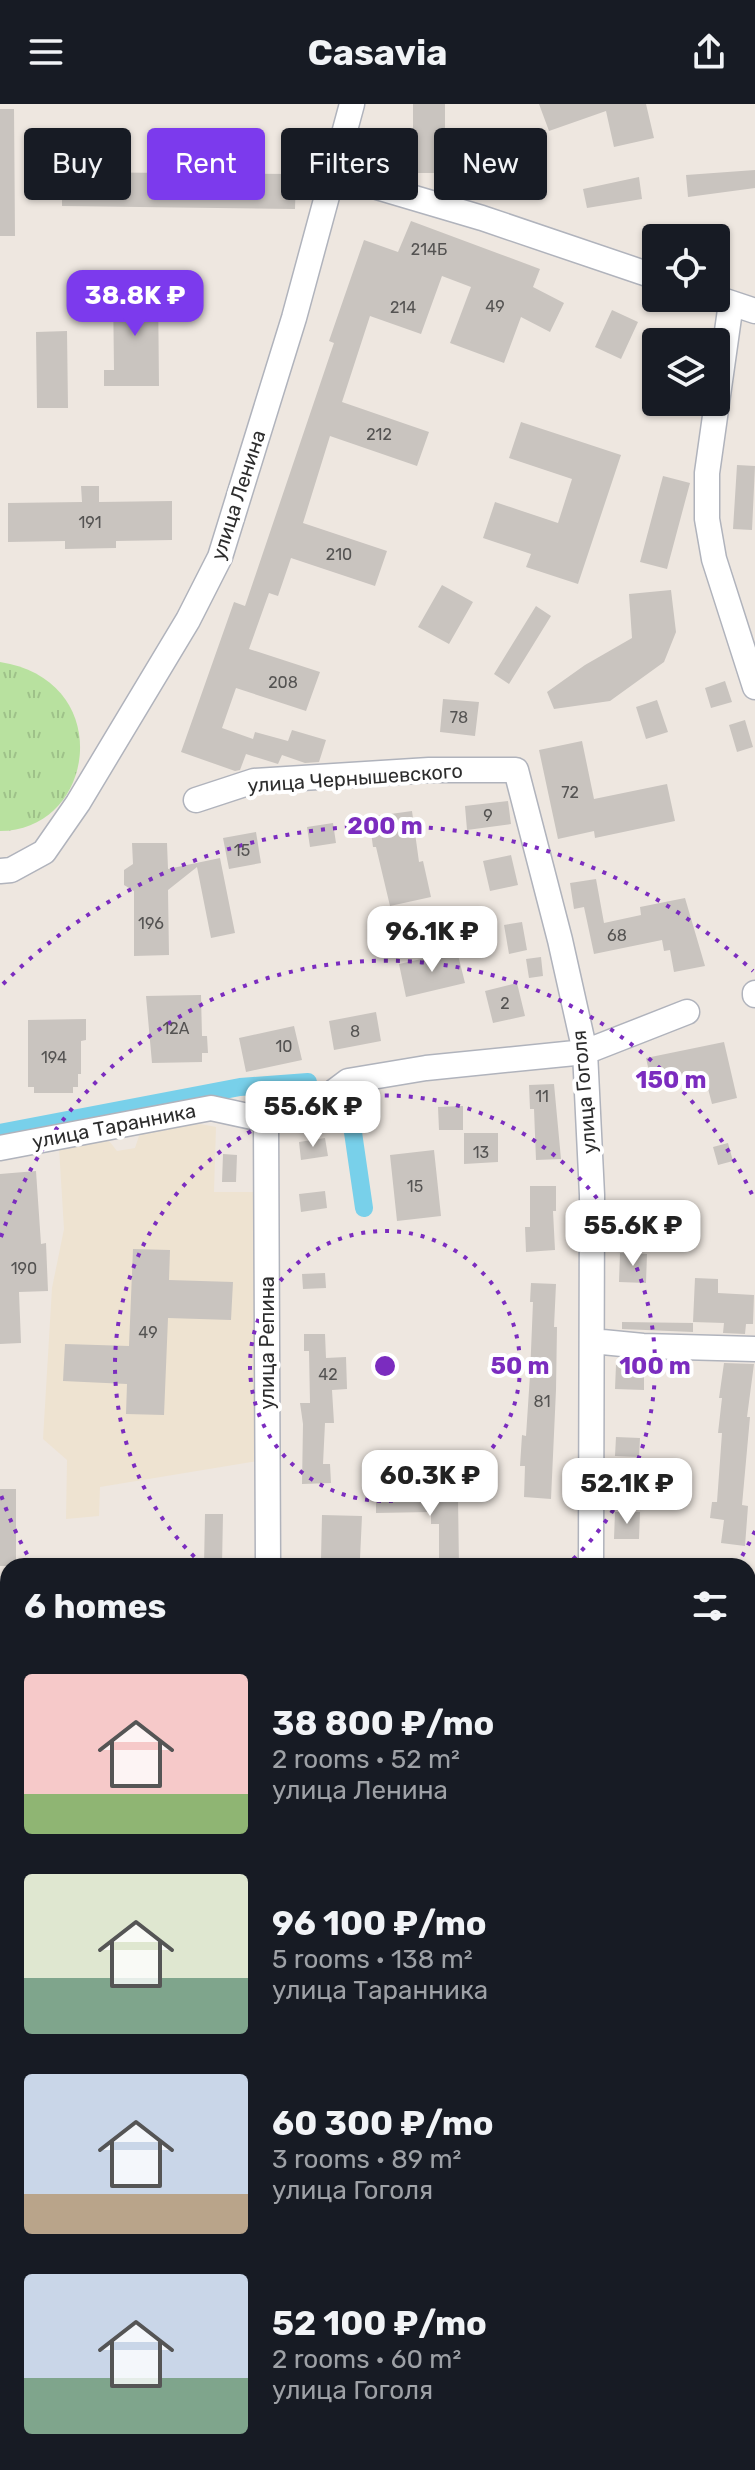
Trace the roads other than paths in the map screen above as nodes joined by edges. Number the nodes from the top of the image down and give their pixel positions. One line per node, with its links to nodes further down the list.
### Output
1 (352, 104): 2 (street, улица Ленина)
2 (345, 128)
3 (418, 199): 5 (street)
4 (326, 200): 12 (street, улица Ленина)
5 (642, 272)
6 (730, 302): 7 (street)
7 (755, 311)
8 (723, 312): 9 (street)
9 (755, 687)
10 (516, 770): 11 (street, улица Чернышевского); 14 (street, улица Гоголя)
11 (196, 800)
12 (0, 871)
13 (687, 1012): 14 (street, улица Таранника)
14 (585, 1052): 15 (street, улица Таранника); 17 (street, улица Гоголя)
15 (266, 1120): 16 (street, улица Таранника); 19 (street, улица Репина)
16 (0, 1148)
17 (592, 1341): 18 (street); 20 (street, улица Гоголя)
18 (755, 1349)
19 (268, 1558)
20 (591, 1558)

